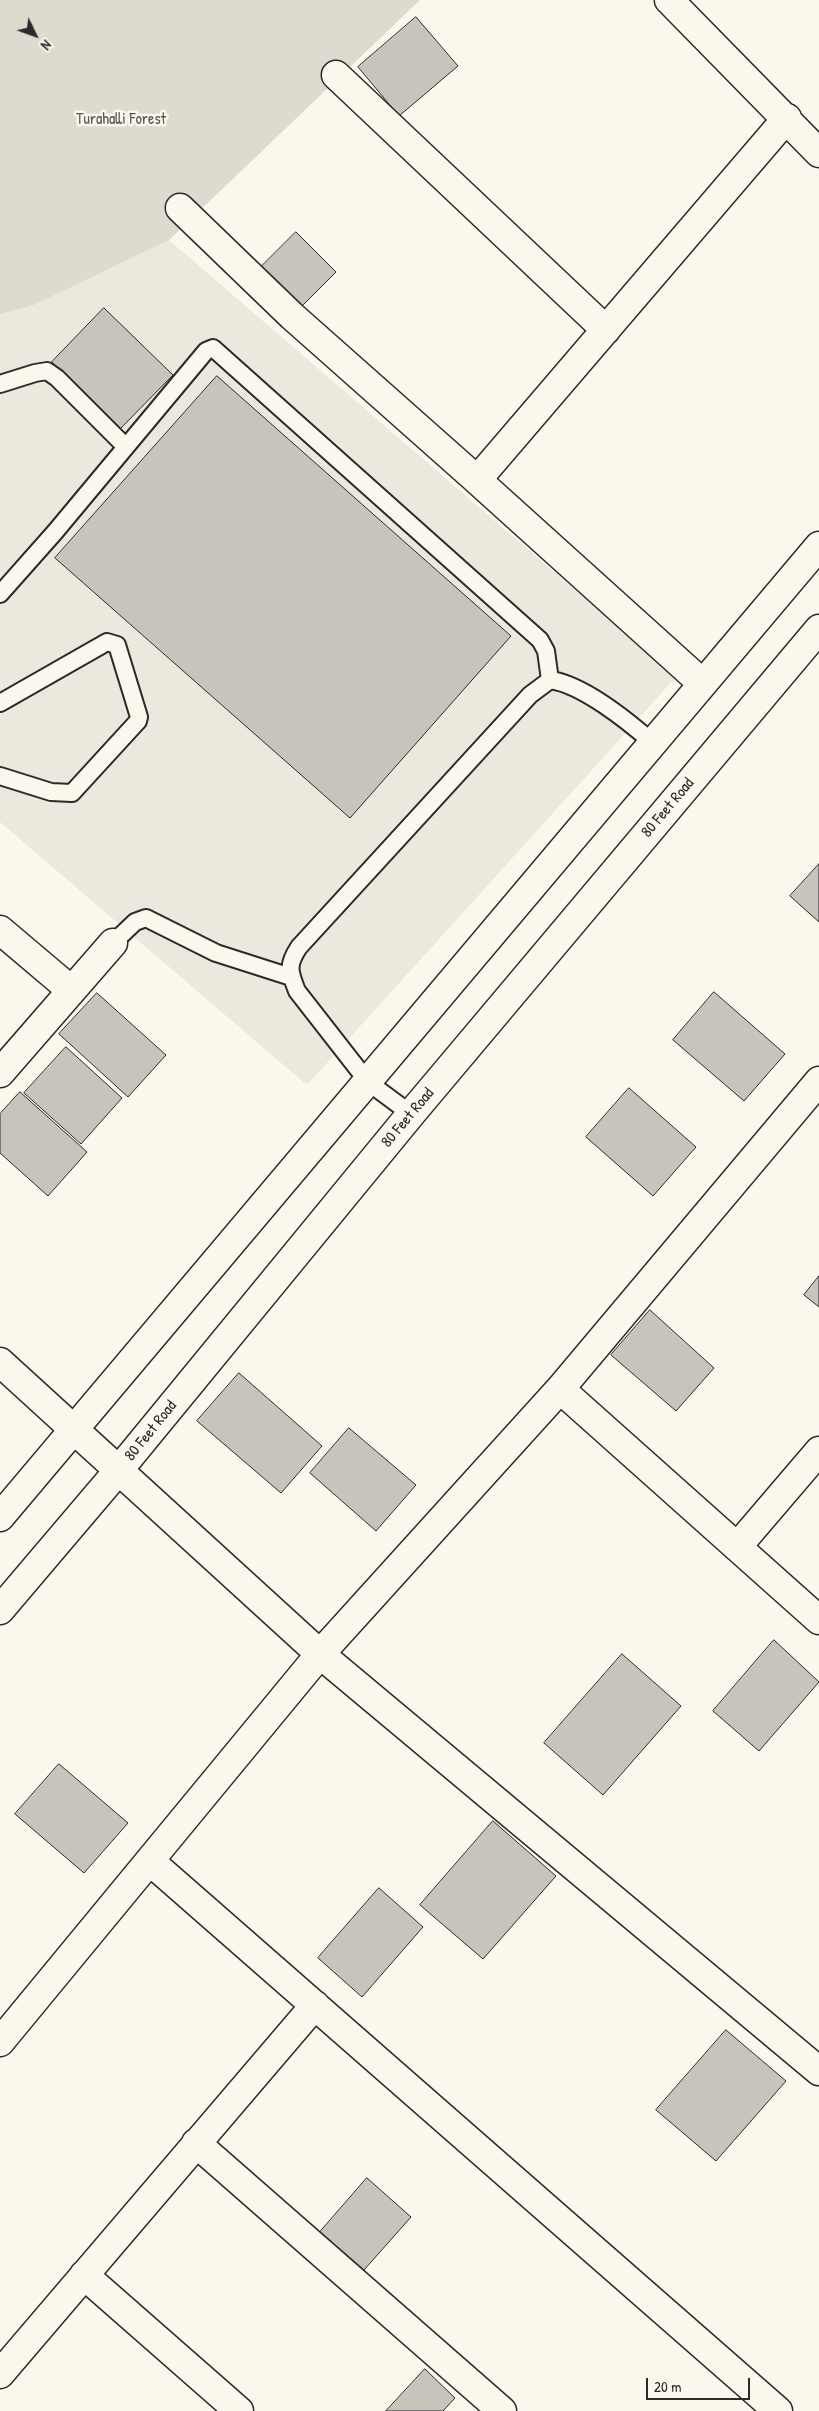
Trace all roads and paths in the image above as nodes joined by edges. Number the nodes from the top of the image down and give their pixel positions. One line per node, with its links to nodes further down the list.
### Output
1 (669, 0): 3 (street)
2 (336, 75): 6 (street)
3 (787, 118): 4 (street); 6 (street)
4 (819, 153)
5 (180, 208): 9 (street)
6 (606, 330): 9 (street)
7 (0, 384): 8 (lane)
8 (126, 447): 11 (lane); 13 (lane)
9 (478, 480): 14 (street)
10 (819, 546): 14 (street)
11 (0, 594)
12 (819, 629): 25 (street, 80 Feet Road)
13 (550, 680): 16 (lane); 20 (lane)
14 (702, 683): 16 (street)
15 (0, 703): 17 (lane)
16 (653, 743): 24 (street)
17 (0, 776)
18 (0, 930): 21 (street)
19 (113, 943): 20 (lane); 21 (street)
20 (291, 977): 24 (lane)
21 (71, 990): 22 (street)
22 (0, 1073)
23 (819, 1081): 27 (street)
24 (368, 1082): 25 (lane); 28 (street)
25 (411, 1114): 30 (street, 80 Feet Road)
26 (0, 1362): 28 (street)
27 (560, 1389): 32 (street); 35 (street)
28 (74, 1430): 30 (street); 31 (street)
29 (819, 1451): 32 (street)
30 (118, 1471): 33 (street, 80 Feet Road); 35 (street)
31 (0, 1517)
32 (737, 1547): 34 (street)
33 (0, 1610)
34 (819, 1620)
35 (320, 1654): 36 (street); 39 (street)
36 (150, 1862): 37 (street); 38 (street)
37 (314, 2005): 40 (street); 45 (street)
38 (0, 2042)
39 (819, 2071)
40 (196, 2143): 41 (street); 44 (street)
41 (84, 2275): 42 (street); 43 (street)
42 (0, 2374)
43 (240, 2411)
44 (502, 2411)
45 (778, 2411)

